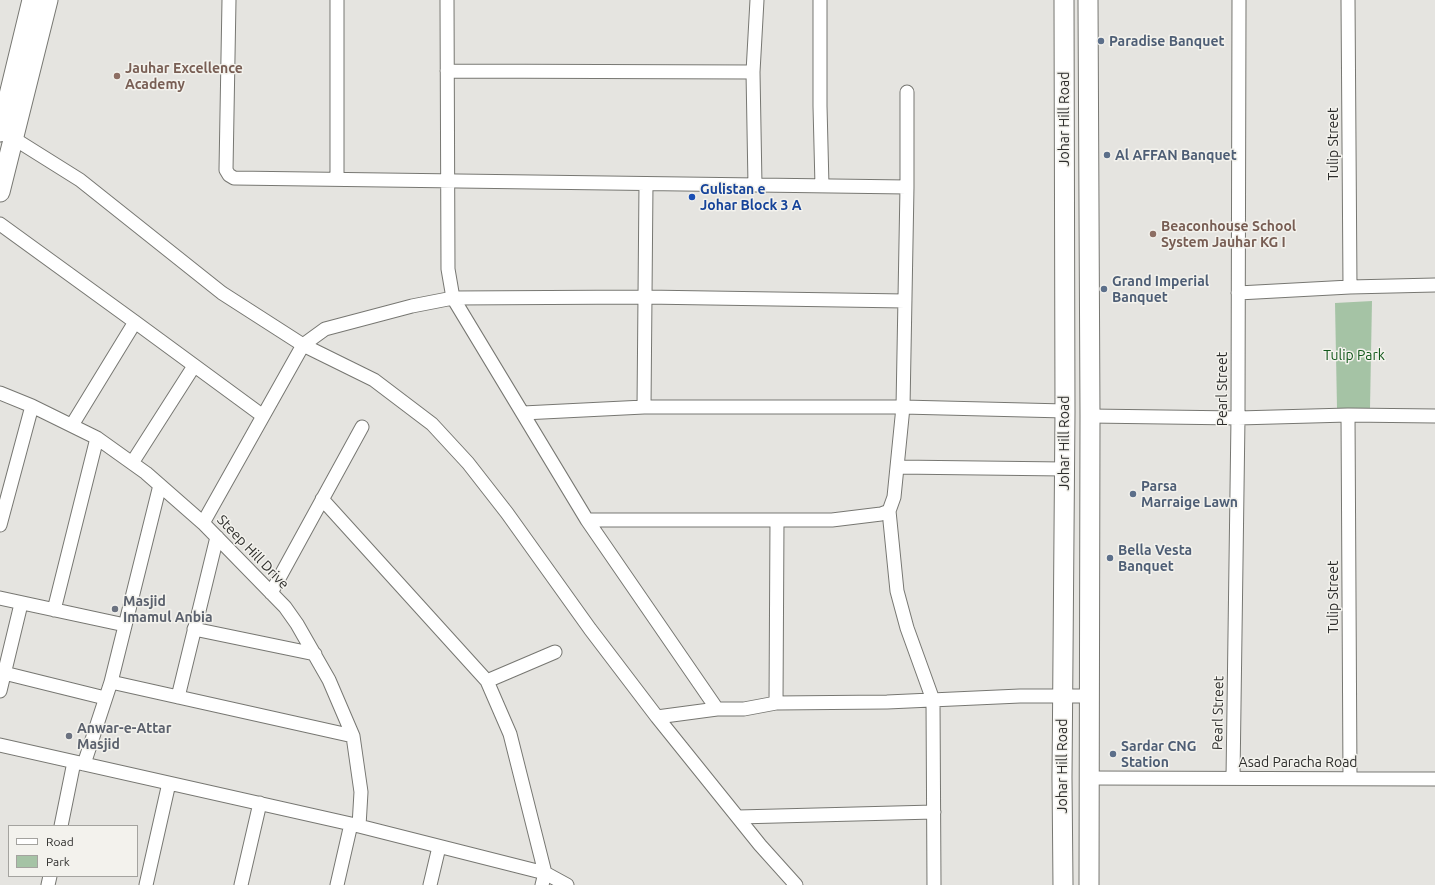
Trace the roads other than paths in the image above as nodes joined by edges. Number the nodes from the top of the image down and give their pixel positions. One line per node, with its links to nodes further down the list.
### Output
1 (32, 0): 15 (street)
2 (48, 0): 15 (street)
3 (229, 0): 16 (street)
4 (337, 0): 16 (street)
5 (447, 0): 12 (street)
6 (757, 0): 13 (street)
7 (820, 0): 20 (street)
8 (1064, 0): 37 (street, Johar Hill Road)
9 (1088, 0): 41 (street, Johar Hill Road)
10 (1239, 0): 26 (street, Pearl Street)
11 (1348, 0): 25 (street, Tulip Street)
12 (447, 71): 13 (street); 17 (street)
13 (753, 72): 19 (street)
14 (907, 92): 21 (street)
15 (7, 135): 22 (street); 31 (street)
16 (337, 179): 17 (street)
17 (448, 181): 18 (street); 28 (street)
18 (646, 184): 19 (street); 27 (street)
19 (755, 185): 20 (street)
20 (822, 186): 21 (street)
21 (908, 187): 29 (street)
22 (0, 192)
23 (0, 224): 30 (street)
24 (1435, 285): 25 (street)
25 (1350, 287): 26 (street)
26 (1238, 292): 43 (street, Pearl Street)
27 (645, 297): 28 (street); 29 (street); 35 (street)
28 (453, 298): 31 (street); 38 (street)
29 (905, 301): 36 (street)
30 (135, 322): 32 (street); 44 (street)
31 (303, 346): 40 (street); 77 (street)
32 (194, 366): 40 (street); 47 (street)
33 (0, 393): 34 (street, Steep Hill Drive)
34 (32, 406): 44 (street, Steep Hill Drive); 56 (street)
35 (644, 406): 36 (street); 38 (street)
36 (903, 407): 37 (street); 48 (street)
37 (1065, 412): 49 (street, Johar Hill Road)
38 (523, 413): 53 (street)
39 (1348, 415): 42 (street); 43 (street); 83 (street, Tulip Street)
40 (263, 416): 55 (street)
41 (1090, 416): 43 (street); 71 (street, Johar Hill Road)
42 (1435, 416)
43 (1238, 418): 82 (street, Pearl Street)
44 (72, 426): 46 (street, Steep Hill Drive)
45 (362, 427): 51 (street)
46 (97, 438): 47 (street, Steep Hill Drive); 61 (street)
47 (132, 463): 50 (street, Steep Hill Drive)
48 (897, 467): 49 (street); 52 (street)
49 (1064, 469): 70 (street, Johar Hill Road)
50 (160, 485): 55 (street, Steep Hill Drive); 62 (street)
51 (322, 499): 58 (street); 67 (street)
52 (889, 511): 54 (street); 74 (street)
53 (587, 520): 54 (street); 76 (street)
54 (777, 520): 75 (street)
55 (203, 523): 57 (street, Steep Hill Drive)
56 (0, 525)
57 (217, 537): 58 (street, Steep Hill Drive); 63 (street)
58 (271, 593): 65 (street, Steep Hill Drive)
59 (0, 598): 60 (street)
60 (21, 604): 61 (street); 66 (street)
61 (54, 610): 62 (street)
62 (125, 625): 68 (street)
63 (194, 629): 65 (street); 72 (street)
64 (555, 652): 67 (street)
65 (315, 654): 78 (street, Steep Hill Drive)
66 (4, 673): 69 (street); 73 (street)
67 (487, 681): 92 (street)
68 (111, 682): 72 (street); 73 (street)
69 (0, 691)
70 (1062, 696): 71 (street); 74 (street); 100 (street, Johar Hill Road)
71 (1089, 696): 81 (street, Johar Hill Road)
72 (178, 697): 78 (street)
73 (105, 698): 80 (street)
74 (933, 700): 75 (street); 87 (street)
75 (776, 703): 76 (street)
76 (717, 710): 77 (street)
77 (657, 717): 88 (street)
78 (353, 736): 90 (street, Steep Hill Drive)
79 (0, 745): 80 (street)
80 (79, 763): 85 (street); 89 (street)
81 (1089, 778): 82 (street, Asad Paracha Road); 101 (street, Johar Hill Road)
82 (1233, 778): 83 (street, Asad Paracha Road)
83 (1350, 778): 84 (street, Asad Paracha Road)
84 (1435, 778)
85 (169, 783): 86 (street); 93 (street)
86 (260, 803): 90 (street); 94 (street)
87 (934, 812): 88 (street); 99 (street)
88 (738, 817): 98 (street)
89 (61, 825)
90 (355, 825): 91 (street); 95 (street, Steep Hill Drive)
91 (439, 847): 92 (street); 96 (street)
92 (544, 879): 97 (street)
93 (146, 885)
94 (241, 885)
95 (338, 885)
96 (430, 885)
97 (566, 885)
98 (796, 885)
99 (934, 885)
100 (1063, 885)
101 (1089, 885)

